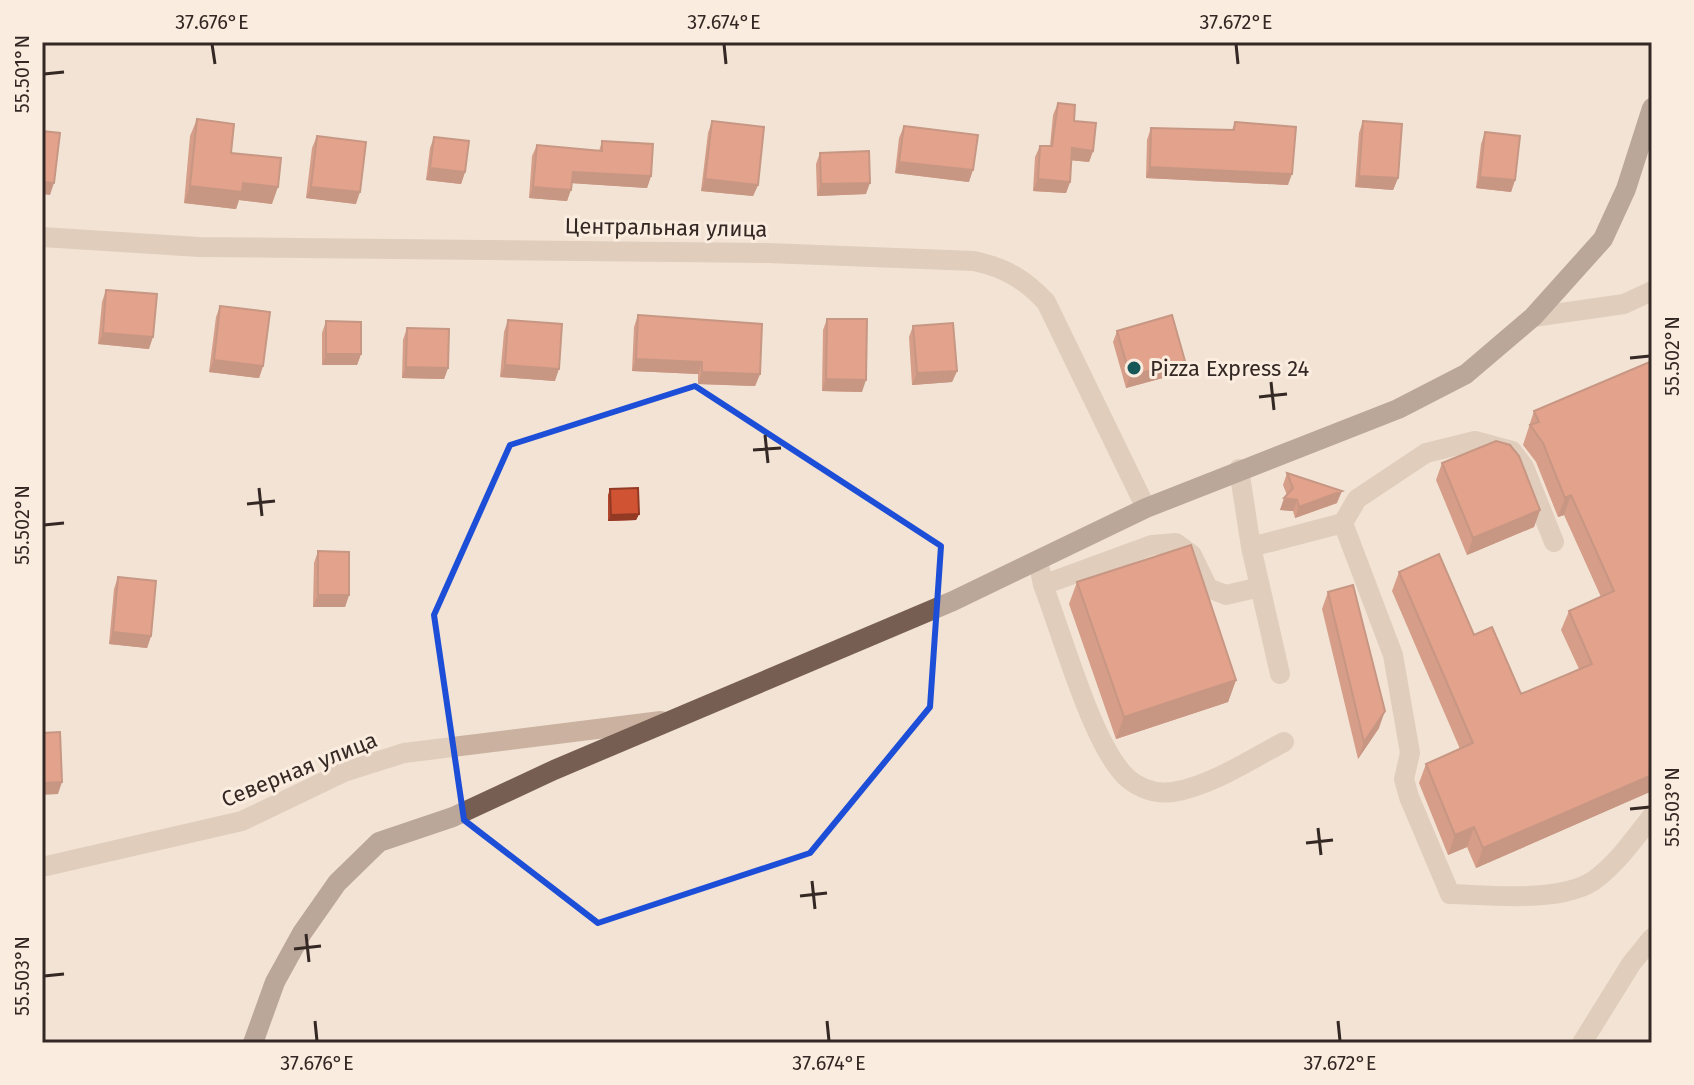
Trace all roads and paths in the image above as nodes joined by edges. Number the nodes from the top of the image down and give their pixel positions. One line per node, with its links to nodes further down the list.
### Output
1 (1652, 108): 4 (main road)
2 (42, 237): 6 (street, Центральная улица)
3 (1652, 291): 4 (street)
4 (1533, 317): 5 (main road)
5 (1239, 469): 6 (main road); 9 (street)
6 (1146, 508): 10 (main road)
7 (1343, 523): 8 (street); 9 (street); 16 (street)
8 (1554, 542)
9 (1251, 547): 12 (street)
10 (1038, 560): 11 (street); 14 (main road)
11 (1043, 585): 12 (street); 15 (street)
12 (1260, 587): 13 (street)
13 (1280, 674)
14 (673, 720): 17 (street, Северная улица); 19 (main road)
15 (1284, 742)
16 (1652, 816)
17 (42, 867)
18 (1652, 938): 20 (street)
19 (253, 1043)
20 (1582, 1043)

